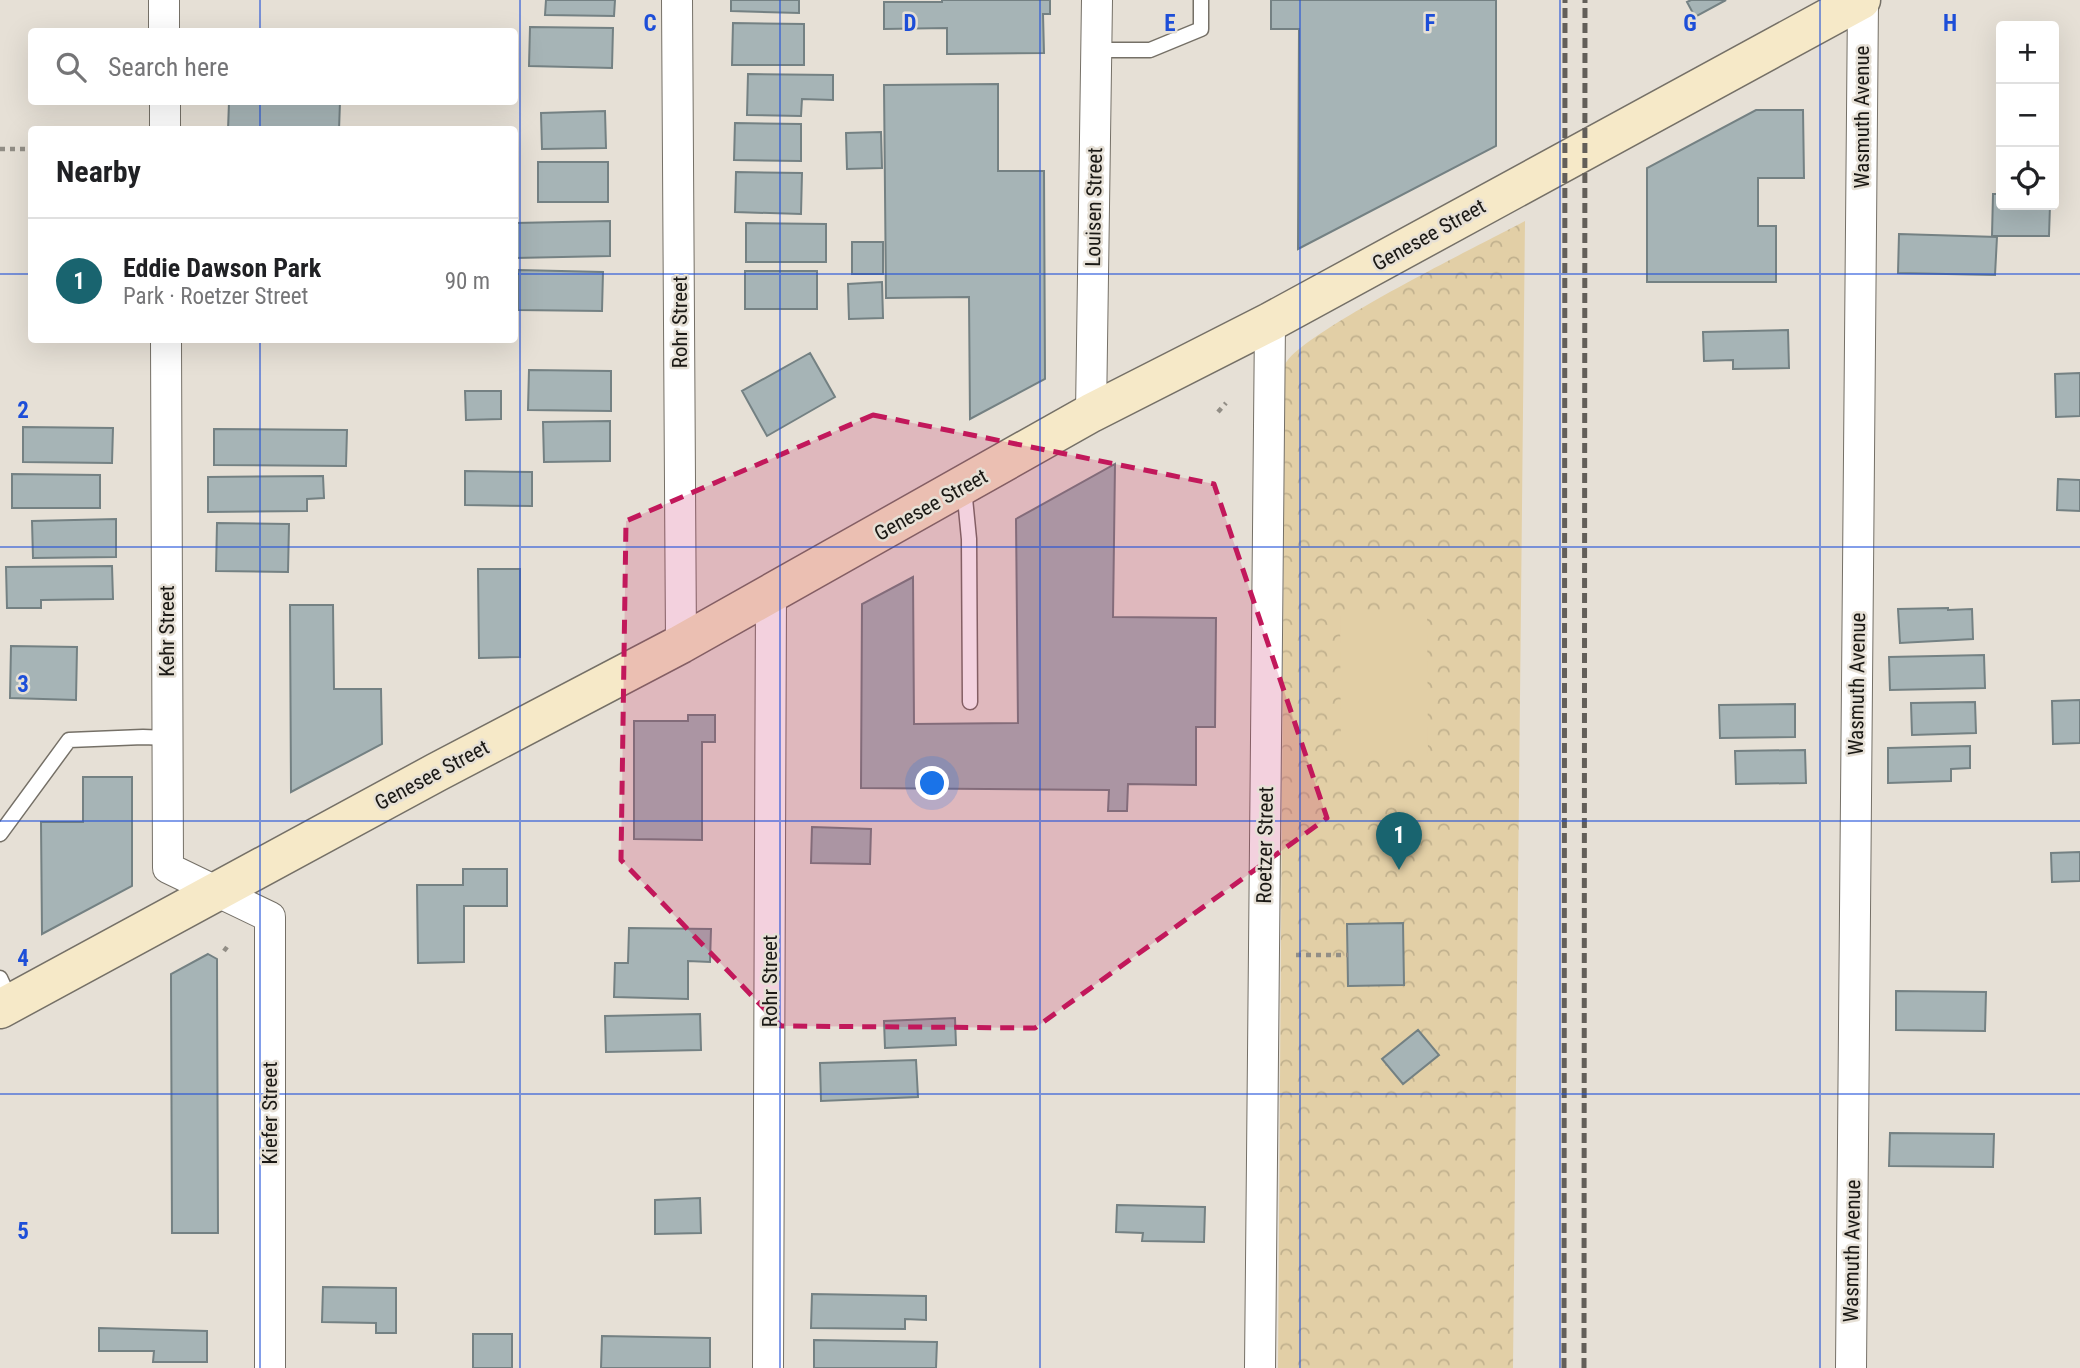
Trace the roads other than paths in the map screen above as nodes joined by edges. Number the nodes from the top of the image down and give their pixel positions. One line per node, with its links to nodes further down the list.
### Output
1 (164, 0): 6 (street)
2 (677, 0): 15 (street, Rohr Street)
3 (1097, 0): 7 (street, Louisen Street)
4 (1201, 0): 7 (lane)
5 (1862, 0): 10 (main road, Genesee Street); 24 (street, Wasmuth Avenue)
6 (164, 28)
7 (1097, 50): 12 (street, Louisen Street)
8 (164, 105): 9 (street)
9 (165, 126)
10 (1270, 323): 12 (main road, Genesee Street); 23 (street, Roetzer Street)
11 (166, 343): 17 (street, Kehr Street)
12 (1091, 413): 13 (main road, Genesee Street)
13 (964, 486): 14 (main road, Genesee Street); 16 (lane)
14 (771, 594): 15 (main road, Genesee Street); 22 (street, Rohr Street)
15 (681, 644): 19 (main road, Genesee Street)
16 (970, 702)
17 (168, 738): 18 (lane); 19 (street, Kehr Street)
18 (0, 834)
19 (217, 891): 20 (main road, Genesee Street); 21 (street, Kiefer Street)
20 (4, 997)
21 (271, 1368)
22 (768, 1368)
23 (1260, 1368)
24 (1851, 1368)

